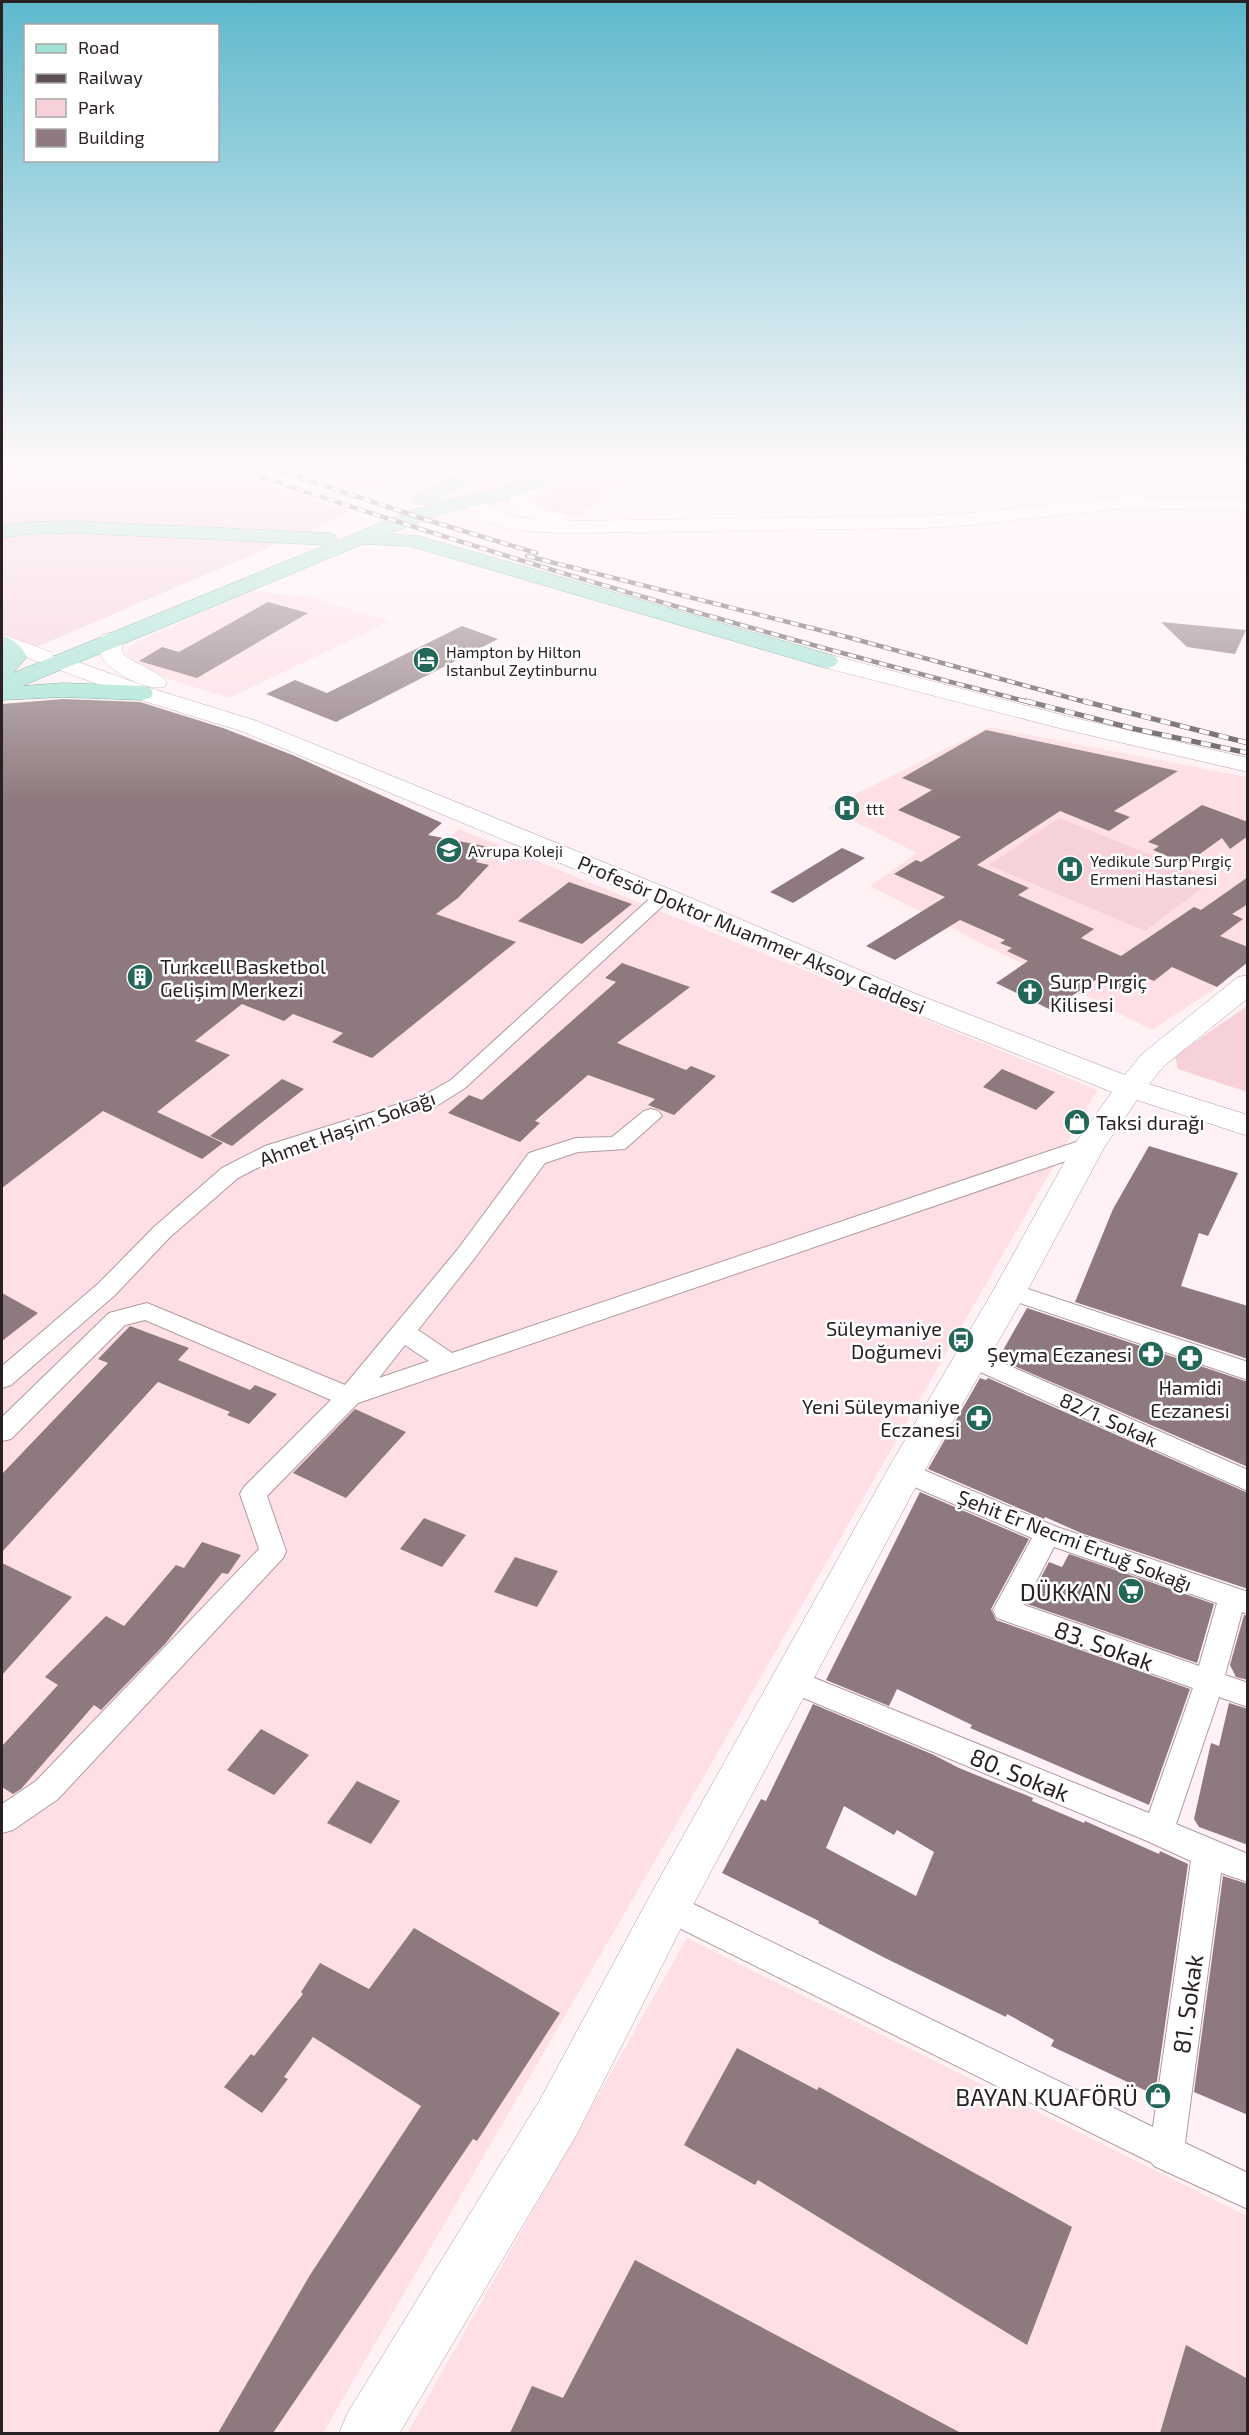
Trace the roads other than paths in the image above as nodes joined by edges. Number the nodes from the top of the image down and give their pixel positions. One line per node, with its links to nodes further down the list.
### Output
1 (251, 577): 6 (main road)
2 (256, 577): 4 (main road)
3 (537, 577): 11 (main road)
4 (110, 640): 6 (main road); 14 (main road, Profesör Doktor Muammer Aksoy Caddesi)
5 (2, 642): 6 (main road, Profesör Doktor Muammer Aksoy Caddesi); 7 (main road)
6 (50, 659): 7 (main road); 8 (main road); 9 (main road, Profesör Doktor Muammer Aksoy Caddesi)
7 (2, 673)
8 (2, 686)
9 (142, 693): 10 (main road); 12 (main road, Profesör Doktor Muammer Aksoy Caddesi)
10 (2, 694)
11 (1248, 765)
12 (663, 896): 14 (main road, Profesör Doktor Muammer Aksoy Caddesi); 24 (street, Ahmet Haşim Sokağı)
13 (1248, 983): 14 (main road)
14 (1137, 1080): 15 (main road, Profesör Doktor Muammer Aksoy Caddesi); 17 (main road, Profesör Doktor Muammer Aksoy Caddesi); 18 (main road)
15 (1248, 1105)
16 (651, 1116): 20 (street)
17 (1248, 1126)
18 (1090, 1145): 19 (main road); 22 (street)
19 (1010, 1291): 21 (main road); 23 (street)
20 (403, 1332): 22 (street); 25 (street)
21 (971, 1358): 27 (main road); 28 (street, 82/1. Sokak)
22 (450, 1363): 25 (street)
23 (1248, 1371)
24 (2, 1379)
25 (349, 1397): 26 (street); 34 (street)
26 (2, 1432)
27 (905, 1472): 29 (street, Şehit Er Necmi Ertuğ Sokağı); 31 (main road)
28 (1248, 1481)
29 (1048, 1534): 30 (street, Şehit Er Necmi Ertuğ Sokağı); 32 (street, 83. Sokak)
30 (1240, 1601): 32 (street)
31 (792, 1681): 35 (street, 80. Sokak); 38 (main road)
32 (1209, 1683): 33 (street, 83. Sokak); 35 (street)
33 (1248, 1695)
34 (2, 1820)
35 (1158, 1831): 36 (street, 80. Sokak)
36 (1208, 1854): 37 (street, 80. Sokak); 39 (street, 81. Sokak)
37 (1248, 1868)
38 (668, 1907): 39 (street); 41 (main road)
39 (1166, 2154): 40 (street)
40 (1248, 2192)
41 (367, 2433)

